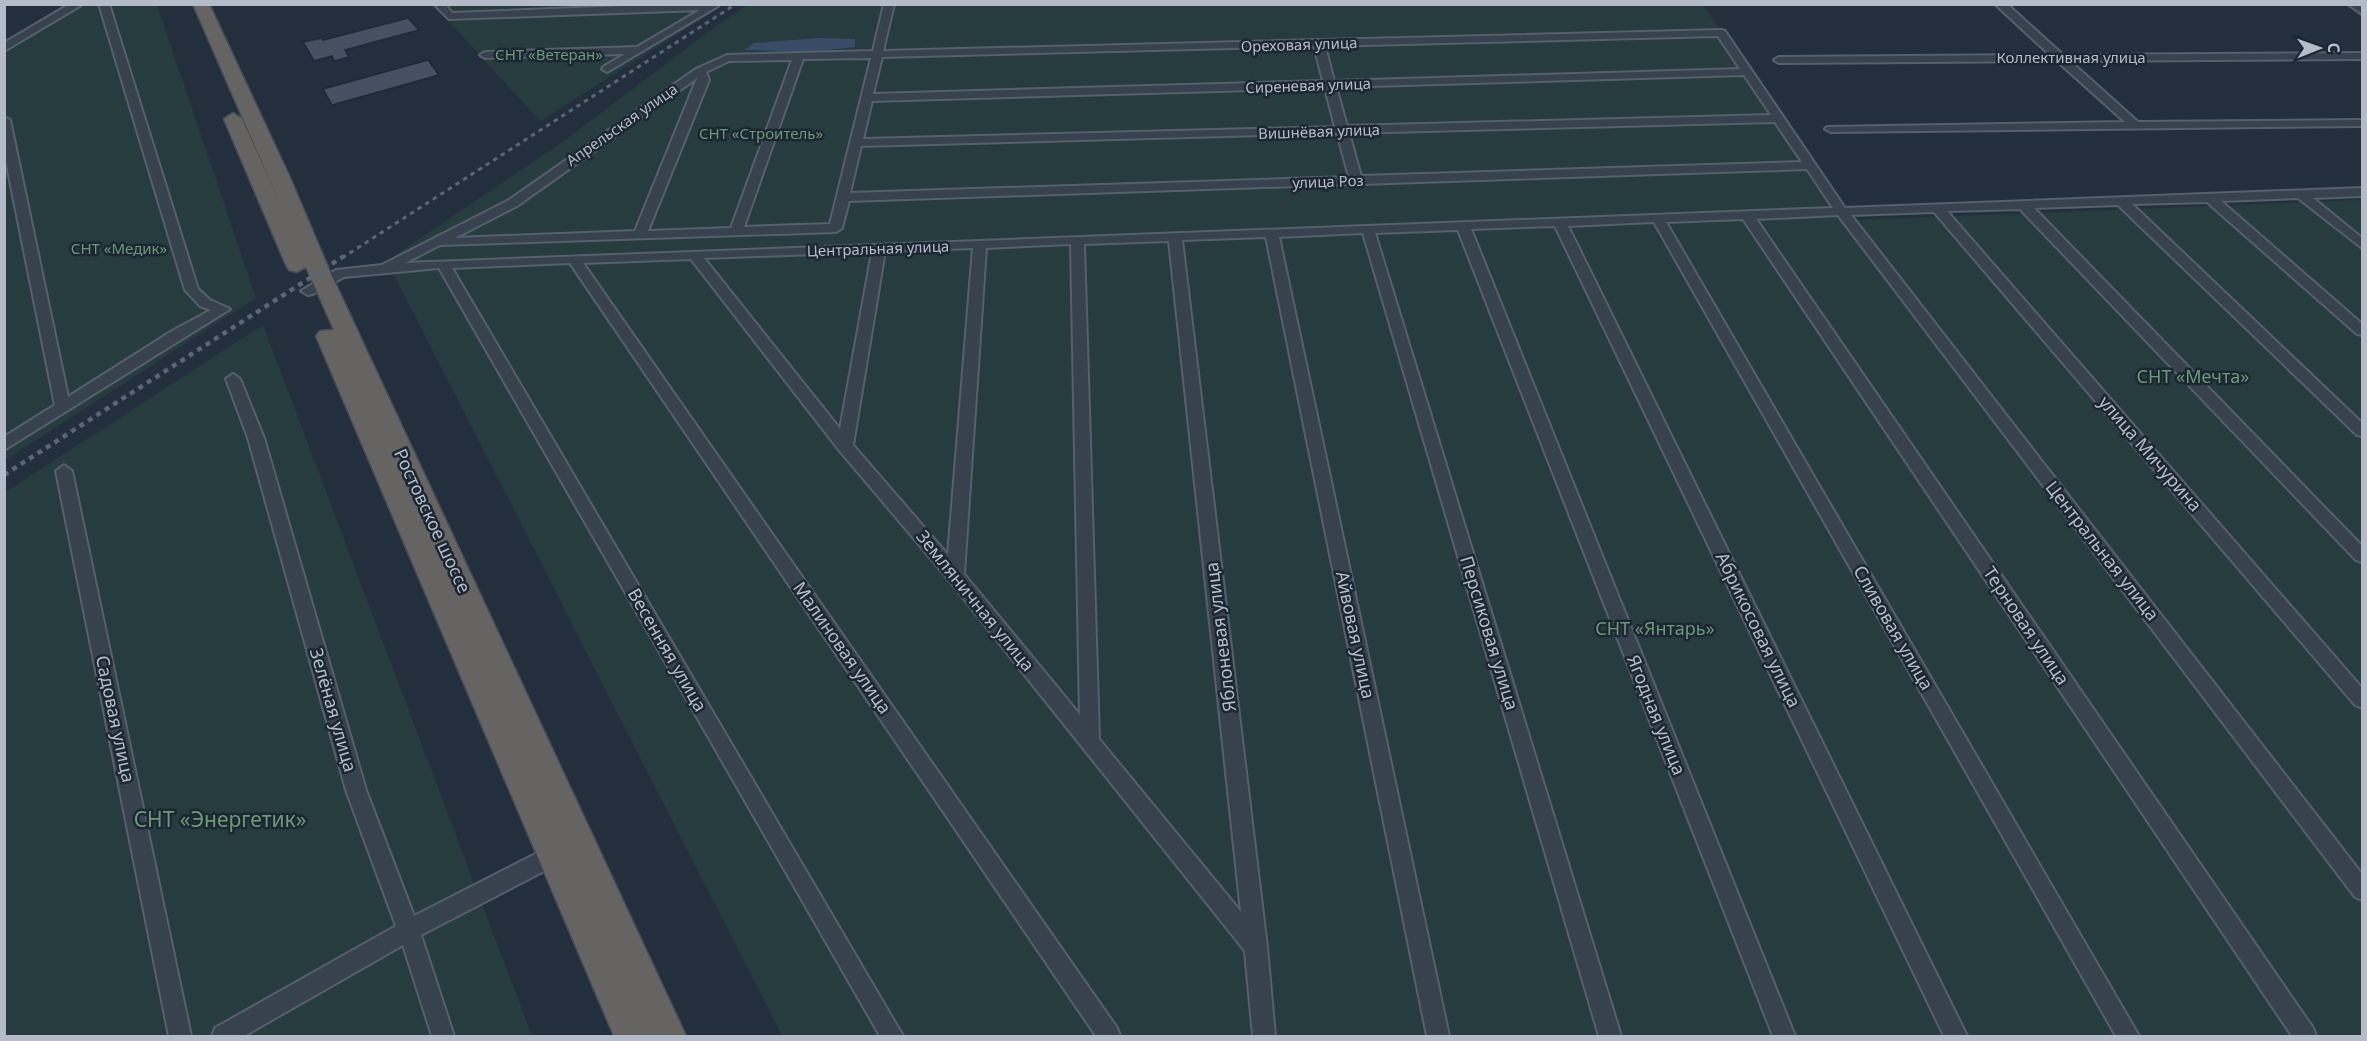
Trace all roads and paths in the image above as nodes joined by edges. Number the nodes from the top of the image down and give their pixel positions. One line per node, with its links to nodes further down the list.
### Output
1 (78, 4): 13 (street)
2 (104, 4): 66 (street)
3 (183, 4): 24 (highway)
4 (201, 4): 63 (highway, Ростовское шоссе)
5 (439, 4): 9 (street)
6 (889, 4): 16 (street)
7 (2000, 4): 19 (street)
8 (2353, 4): 10 (street)
9 (714, 5): 14 (street)
10 (2362, 11)
11 (1721, 33): 12 (street, Ореховая улица); 23 (street, Центральная улица)
12 (1318, 45): 16 (street, Ореховая улица); 25 (street)
13 (4, 48)
14 (639, 50): 15 (street); 21 (street)
15 (485, 55)
16 (877, 56): 18 (street, Апрельская улица); 26 (street)
17 (2362, 56): 19 (street, Коллективная улица)
18 (798, 58): 22 (street, Апрельская улица); 50 (street)
19 (2056, 58): 20 (street, Коллективная улица); 31 (street)
20 (1779, 60)
21 (607, 69)
22 (700, 70): 52 (street); 54 (street, Апрельская улица)
23 (1748, 72): 25 (street, Сиреневая улица); 28 (street, Центральная улица)
24 (213, 73)
25 (1331, 86): 26 (street, Сиреневая улица); 33 (street)
26 (867, 98): 34 (street)
27 (226, 103): 63 (highway, Ростовское шоссе)
28 (1779, 118): 33 (street, Вишнёвая улица); 35 (street, Центральная улица)
29 (4, 120): 66 (street)
30 (2362, 123): 31 (street)
31 (2137, 127): 32 (street)
32 (1831, 129)
33 (1342, 131): 34 (street, Вишнёвая улица); 36 (street)
34 (858, 143): 39 (street)
35 (1812, 165): 36 (street, улица Роз); 44 (street, Центральная улица)
36 (1356, 181): 39 (street, улица Роз)
37 (2362, 192): 38 (street, Центральная улица)
38 (2302, 195): 40 (street, Центральная улица); 56 (street)
39 (843, 197): 50 (street)
40 (2210, 198): 41 (street, Центральная улица); 64 (street)
41 (2121, 201): 42 (street, Центральная улица); 67 (street)
42 (2024, 205): 43 (street, Центральная улица); 71 (street)
43 (1937, 208): 44 (street, Центральная улица); 73 (street, улица Мичурина)
44 (1842, 212): 45 (street, Центральная улица); 76 (street, Центральная улица)
45 (1747, 215): 46 (street, Центральная улица); 92 (street, Терновая улица)
46 (1658, 219): 47 (street, Центральная улица); 91 (street, Сливовая улица)
47 (1560, 223): 48 (street, Центральная улица); 90 (street, Абрикосовая улица)
48 (1463, 226): 49 (street, Центральная улица); 89 (street, Ягодная улица)
49 (1368, 230): 51 (street, Центральная улица); 88 (street, Персиковая улица)
50 (736, 232): 52 (street)
51 (1272, 234): 53 (street, Центральная улица); 87 (street, Айвовая улица)
52 (640, 235): 54 (street)
53 (1175, 237): 55 (street, Центральная улица); 78 (street, Яблоневая улица)
54 (436, 242): 62 (street, Апрельская улица)
55 (1077, 242): 57 (street, Центральная улица); 74 (street)
56 (2362, 244)
57 (980, 246): 58 (street, Центральная улица); 72 (street)
58 (879, 249): 59 (street, Центральная улица); 69 (street)
59 (694, 255): 60 (street, Центральная улица); 69 (street, Земляничная улица)
60 (574, 260): 61 (street, Центральная улица); 85 (street, Малиновая улица)
61 (443, 264): 62 (street, Центральная улица); 84 (street, Весенняя улица)
62 (388, 267): 63 (street, Центральная улица)
63 (316, 287): 75 (highway, Ростовское шоссе)
64 (2362, 331)
65 (233, 379): 77 (street, Зелёная улица)
66 (63, 407): 68 (street)
67 (2362, 431)
68 (4, 445)
69 (845, 446): 72 (street, Земляничная улица)
70 (64, 471): 79 (street, Садовая улица)
71 (2362, 556)
72 (955, 575): 74 (street, Земляничная улица)
73 (2362, 700)
74 (1090, 744): 78 (street, Земляничная улица)
75 (567, 848): 77 (street); 82 (highway, Ростовское шоссе); 83 (highway, Ростовское шоссе)
76 (2362, 890)
77 (409, 930): 80 (street); 81 (street, Зелёная улица)
78 (1256, 947): 86 (street, Яблоневая улица)
79 (180, 1036)
80 (223, 1036)
81 (443, 1036)
82 (633, 1036)
83 (667, 1036)
84 (892, 1036)
85 (1109, 1036)
86 (1264, 1036)
87 (1438, 1036)
88 (1610, 1036)
89 (1784, 1036)
90 (1956, 1036)
91 (2128, 1036)
92 (2305, 1036)

